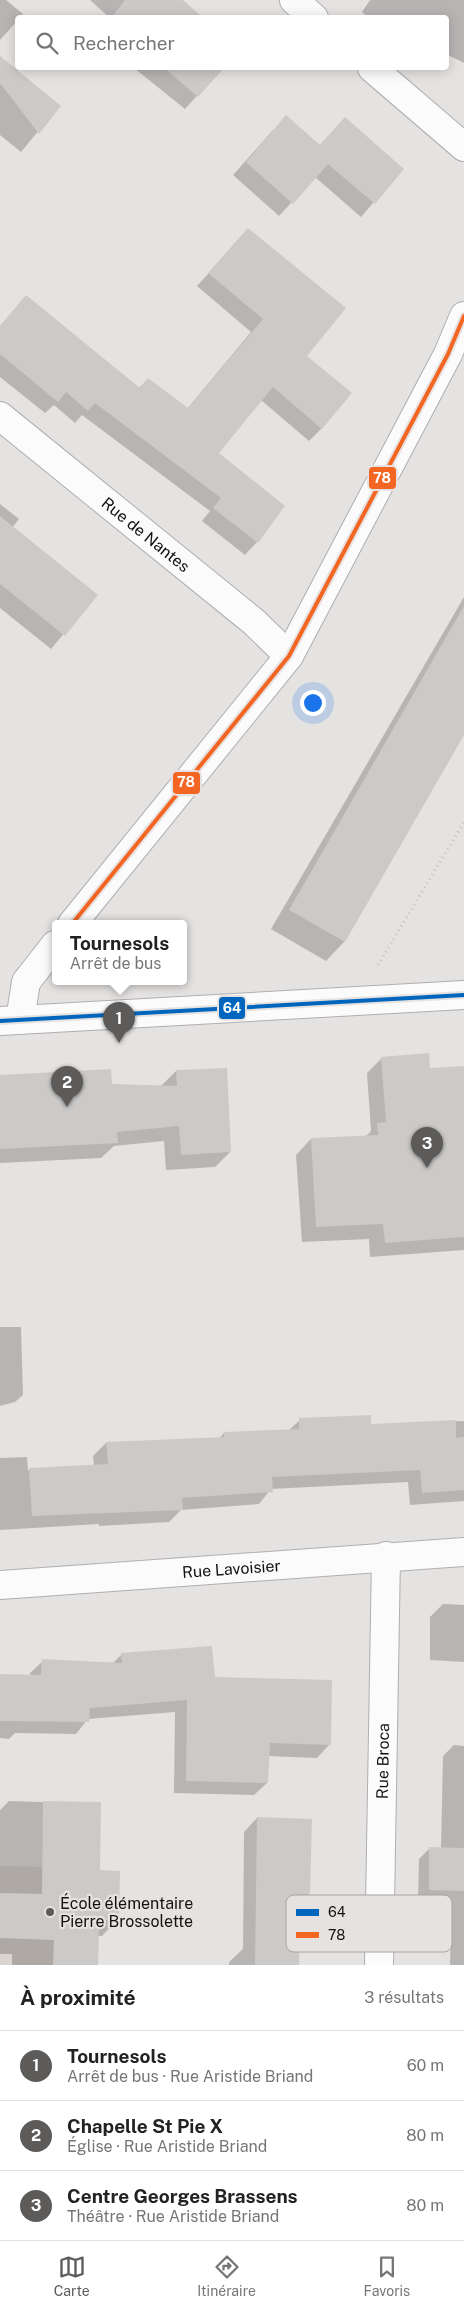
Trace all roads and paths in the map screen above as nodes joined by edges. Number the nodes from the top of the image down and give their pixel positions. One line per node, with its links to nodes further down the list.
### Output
1 (294, 0): 2 (street)
2 (311, 15)
3 (374, 70): 4 (street)
4 (464, 147)
5 (464, 316): 6 (street)
6 (456, 358): 8 (street)
7 (0, 416): 8 (street, Rue de Nantes)
8 (289, 656): 10 (street)
9 (464, 822): 13 (path)
10 (75, 920)
11 (52, 949): 14 (street)
12 (464, 995): 13 (street)
13 (356, 1001): 14 (street)
14 (10, 1021)
15 (464, 1552): 16 (street, Rue Lavoisier)
16 (386, 1556): 17 (street, Rue Lavoisier); 18 (street, Rue Broca)
17 (0, 1585)
18 (380, 1895)
19 (379, 1952): 20 (street, Rue Broca)
20 (379, 1965)

